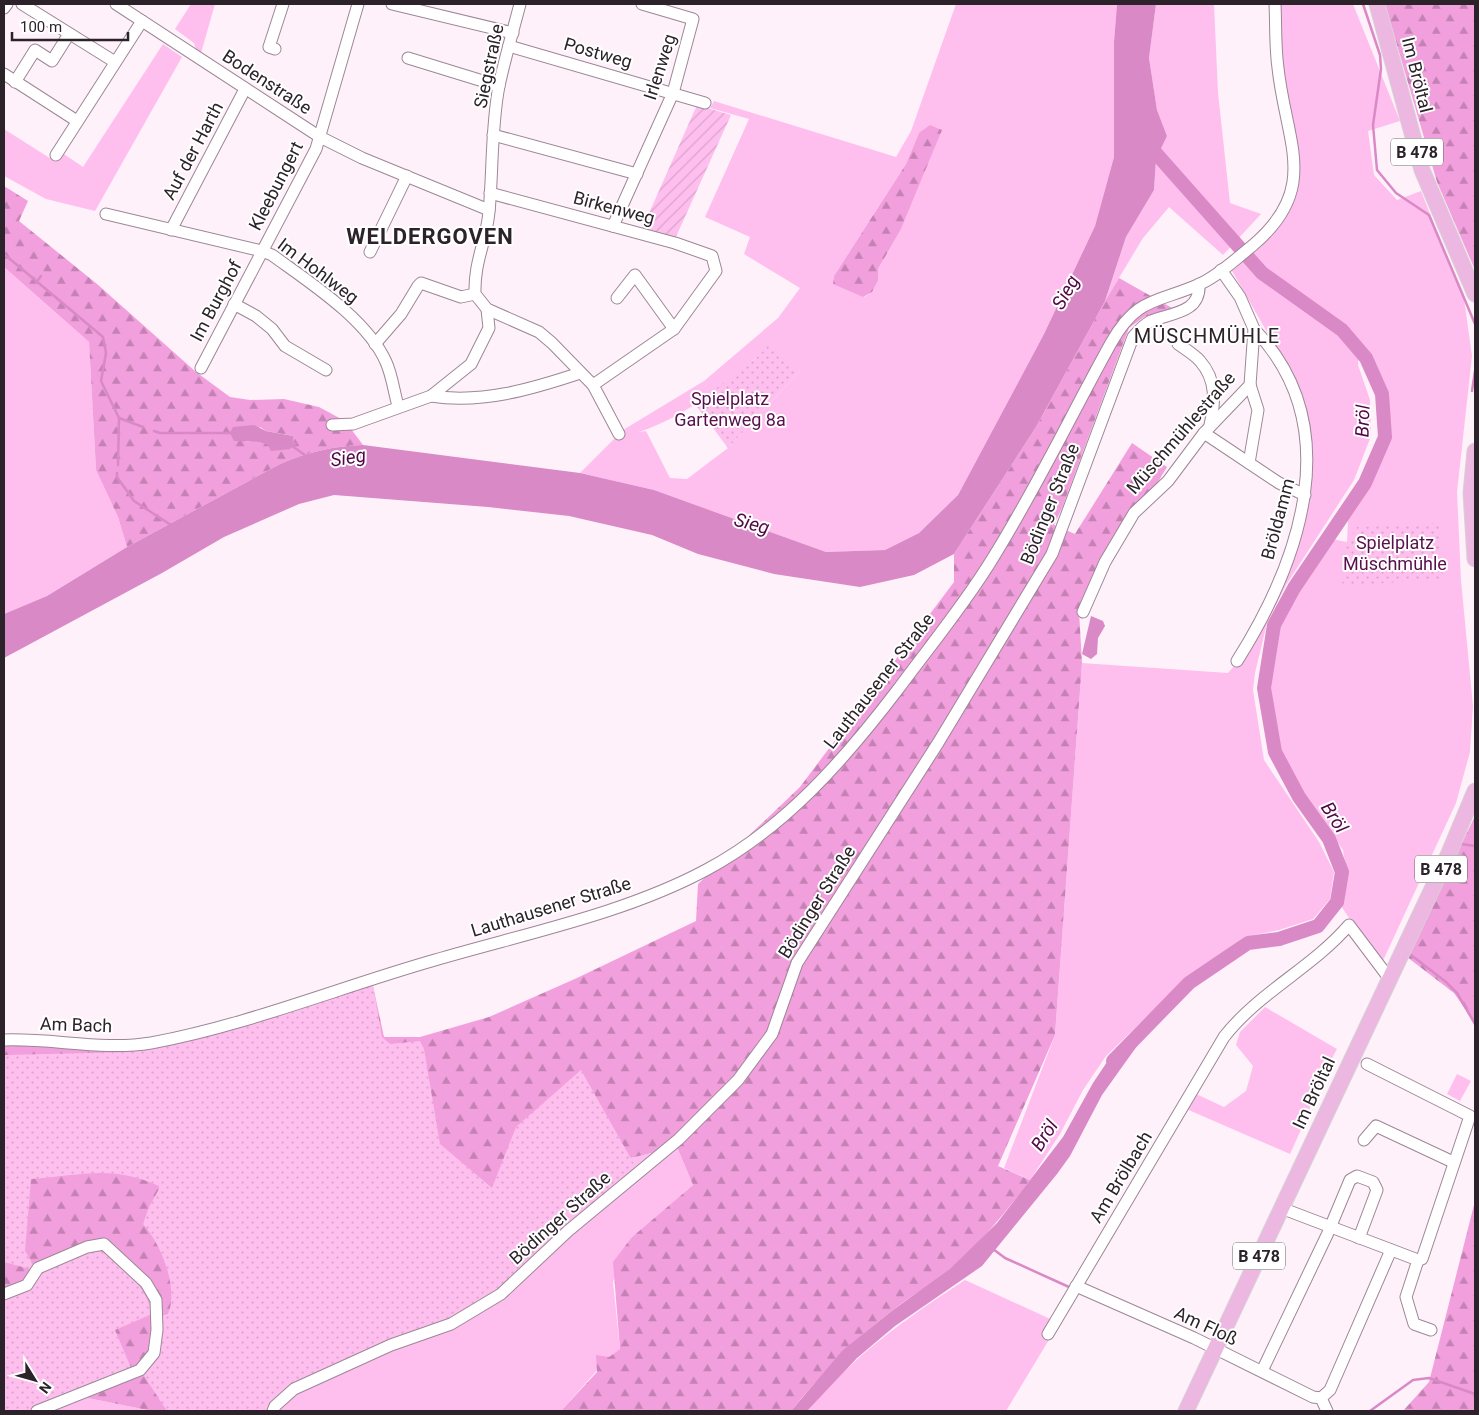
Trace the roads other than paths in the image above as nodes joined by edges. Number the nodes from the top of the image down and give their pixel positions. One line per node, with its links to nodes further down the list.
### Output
1 (7, 4): 11 (street)
2 (22, 4): 14 (street)
3 (116, 4): 12 (street, Bodenstraße)
4 (283, 4): 16 (street)
5 (358, 4): 27 (street, Kleebungert)
6 (392, 4): 13 (street)
7 (520, 4): 13 (street, Siegstraße)
8 (642, 4): 23 (street, Irlenweg)
9 (1275, 4): 38 (street, Lauthausener Straße)
10 (1377, 4): 41 (main road, Im Bröltal / B 478)
11 (4, 8)
12 (142, 21): 18 (street); 22 (street, Bodenstraße)
13 (513, 33): 15 (street, Siegstraße)
14 (69, 34): 18 (street); 20 (street)
15 (509, 46): 21 (street, Siegstraße); 23 (street, Postweg)
16 (275, 49)
17 (408, 58): 21 (street)
18 (114, 62): 25 (street)
19 (4, 74): 20 (street)
20 (15, 82): 25 (street)
21 (499, 86): 26 (street, Siegstraße)
22 (245, 89): 27 (street, Bodenstraße); 35 (street, Auf der Harth)
23 (673, 92): 24 (street, Postweg); 29 (street, Irlenweg)
24 (705, 103)
25 (77, 121): 28 (street)
26 (494, 135): 29 (street, Siegstraße); 31 (street, Siegstraße)
27 (320, 137): 30 (street, Bodenstraße); 36 (street, Kleebungert)
28 (56, 155)
29 (636, 174): 34 (street, Irlenweg)
30 (407, 176): 32 (street, Bodenstraße); 37 (street)
31 (490, 192): 32 (street, Siegstraße); 34 (street, Birkenweg)
32 (489, 210): 40 (street, Siegstraße)
33 (106, 214): 35 (street, Im Hohlweg)
34 (613, 226): 45 (street, Birkenweg)
35 (171, 230): 36 (street, Im Hohlweg)
36 (262, 251): 43 (street, Im Burghof); 47 (street, Im Hohlweg)
37 (370, 252)
38 (1224, 268): 39 (street, Lauthausener Straße); 46 (street, Müschmühlestraße)
39 (1199, 284): 68 (street, Lauthausener Straße); 85 (street, Bödinger Straße)
40 (475, 294): 44 (street); 47 (street)
41 (1475, 294)
42 (617, 298): 45 (street)
43 (234, 304): 49 (street, Im Burghof); 50 (street)
44 (487, 308): 51 (street); 54 (street)
45 (674, 329): 52 (street)
46 (1254, 329): 53 (street, Müschmühlestraße); 61 (street, Bröldamm)
47 (375, 344): 55 (street, Im Hohlweg)
48 (1178, 344): 57 (street)
49 (201, 368)
50 (326, 370)
51 (580, 373): 52 (street); 54 (street)
52 (593, 385): 58 (street)
53 (1250, 385): 57 (street, Müschmühlestraße); 60 (street)
54 (431, 396): 55 (street)
55 (398, 406): 56 (street)
56 (332, 425)
57 (1207, 429): 60 (street); 63 (street, Müschmühlestraße)
58 (619, 434)
59 (1475, 451): 62 (main road)
60 (1249, 463): 61 (street)
61 (1305, 495): 64 (street, Bröldamm)
62 (1475, 559)
63 (1083, 612)
64 (1237, 661)
65 (1475, 790): 66 (main road, Im Bröltal / B 478)
66 (1389, 978): 72 (main road, Im Bröltal / B 478); 77 (street, Am Brölbach)
67 (4, 1040): 68 (street, Am Bach)
68 (147, 1044)
69 (1366, 1064): 71 (street)
70 (1364, 1140): 71 (street)
71 (1453, 1162): 76 (street)
72 (1281, 1208): 73 (street); 81 (main road, Im Bröltal / B 478)
73 (1329, 1226): 74 (street); 74 (street); 82 (street)
74 (1359, 1238): 75 (street)
75 (1391, 1250): 76 (street); 83 (street)
76 (1418, 1260): 79 (street)
77 (1076, 1286): 80 (street, Am Brölbach); 81 (street, Am Floß)
78 (4, 1294): 84 (street)
79 (1431, 1330)
80 (1048, 1334)
81 (1215, 1349): 82 (street, Am Floß); 86 (main road, Im Bröltal / B 478)
82 (1262, 1371): 83 (street, Am Floß)
83 (1321, 1398): 87 (street)
84 (36, 1411)
85 (273, 1411)
86 (1186, 1411)
87 (1327, 1411)

